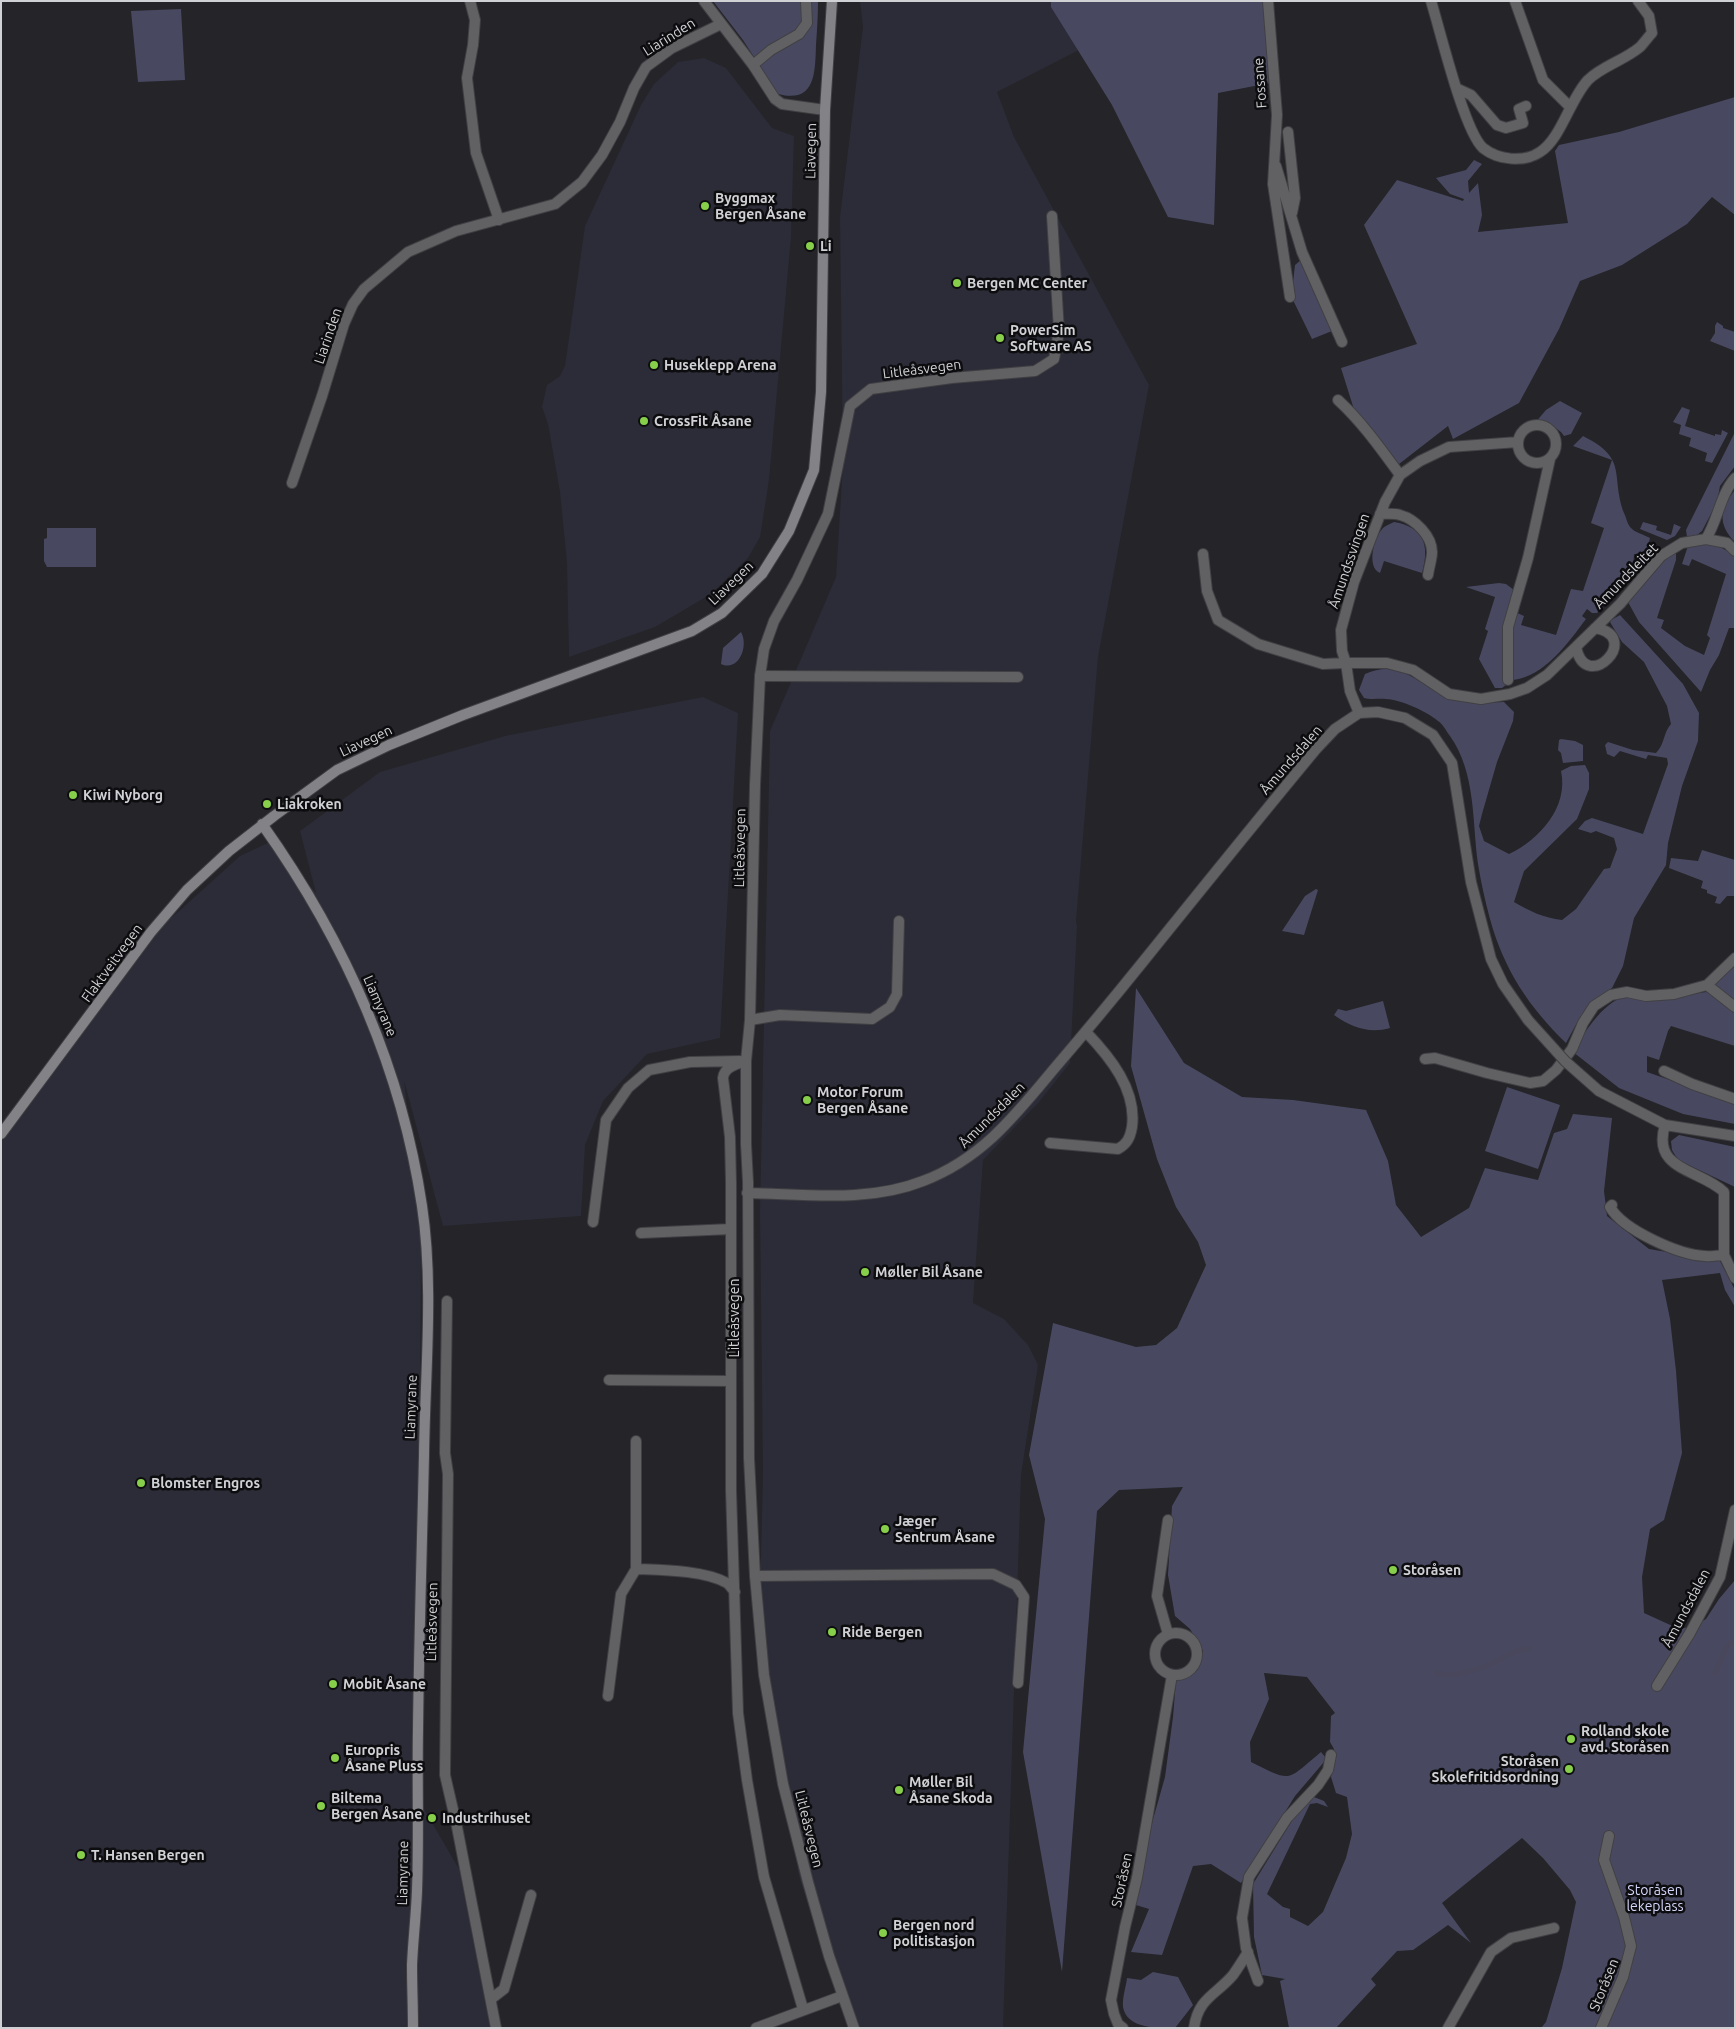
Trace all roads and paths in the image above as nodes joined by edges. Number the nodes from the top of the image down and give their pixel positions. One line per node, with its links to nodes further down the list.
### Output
1 (470, 1): 19 (street)
2 (704, 1): 9 (street)
3 (806, 1): 10 (street)
4 (832, 1): 14 (main road, Liavegen)
5 (1268, 1): 16 (street, Fossane)
6 (1431, 1): 11 (street)
7 (1515, 1): 13 (street)
8 (1638, 1): 13 (street)
9 (720, 24): 10 (street); 19 (street, Liarinden)
10 (752, 65): 14 (street)
11 (1458, 88): 12 (street); 13 (street)
12 (1526, 106)
13 (1570, 107)
14 (825, 110): 40 (main road, Liavegen)
15 (1288, 132): 18 (street, Fossane)
16 (1275, 163): 18 (street, Fossane); 20 (street, Fossane)
17 (1052, 216): 36 (street, Litleåsvegen)
18 (1292, 216): 21 (street, Fossane)
19 (499, 220): 27 (street, Liarinden)
20 (1290, 297)
21 (1342, 342)
22 (1338, 400): 25 (street)
23 (1518, 442): 24 (street); 24 (street); 25 (street, Åmundssvingen)
24 (1550, 459): 38 (street)
25 (1400, 475): 28 (street, Åmundssvingen)
26 (1735, 478): 29 (street)
27 (292, 483)
28 (1380, 514): 32 (street); 35 (street, Åmundssvingen)
29 (1706, 540): 30 (street, Åmundsleitet); 33 (street, Åmundsleitet)
30 (1735, 551)
31 (1203, 554): 35 (street)
32 (1428, 575)
33 (1595, 628): 34 (street, Åmundsleitet); 34 (street, Åmundsleitet)
34 (1576, 647): 35 (street, Åmundsleitet)
35 (1346, 664): 39 (street)
36 (760, 676): 37 (street); 45 (street, Litleåsvegen)
37 (1018, 677)
38 (1508, 680)
39 (1359, 713): 46 (street, Åmundsdalen); 51 (street, bridge)
40 (262, 824): 52 (main road, Flaktveitvegen); 85 (main road, Liamyrane)
41 (899, 921): 45 (street)
42 (1735, 958): 43 (street)
43 (1707, 986): 44 (street); 47 (street)
44 (1735, 1007)
45 (750, 1020): 48 (street, Litleåsvegen)
46 (1086, 1032): 54 (street); 55 (street, Åmundsdalen)
47 (1425, 1059)
48 (746, 1061): 55 (street, Litleåsvegen); 57 (street); 58 (street, Litleåsvegen)
49 (1664, 1071): 50 (street)
50 (1735, 1099)
51 (1665, 1125): 53 (street); 60 (street)
52 (1, 1134)
53 (1735, 1136)
54 (1050, 1143)
55 (747, 1193): 69 (street, Litleåsvegen)
56 (1612, 1205): 60 (street)
57 (593, 1222)
58 (730, 1229): 59 (street); 64 (street, Litleåsvegen)
59 (641, 1233)
60 (1724, 1255): 61 (street)
61 (1735, 1278)
62 (447, 1302): 83 (street, Litleåsvegen)
63 (609, 1380): 64 (street)
64 (731, 1381): 70 (street, Litleåsvegen)
65 (636, 1441): 68 (street)
66 (1735, 1510): 74 (street, Åmundsdalen)
67 (1168, 1520): 71 (street)
68 (636, 1569): 70 (street); 75 (street)
69 (755, 1576): 73 (street); 82 (street, Litleåsvegen)
70 (735, 1592): 84 (street, Litleåsvegen)
71 (1168, 1634): 72 (street); 72 (street)
72 (1172, 1675): 89 (street, Storåsen)
73 (1018, 1682)
74 (1657, 1686)
75 (608, 1696)
76 (1331, 1755): 80 (street)
77 (1610, 1836): 92 (street, Storåsen)
78 (531, 1895): 83 (street)
79 (1554, 1928): 91 (street)
80 (1248, 1952): 81 (street); 90 (street)
81 (1258, 1981)
82 (842, 1996): 84 (street); 88 (street, Litleåsvegen)
83 (492, 1999): 86 (street, Litleåsvegen)
84 (803, 2009): 87 (street)
85 (413, 2028)
86 (496, 2028)
87 (756, 2028)
88 (854, 2028)
89 (1123, 2028)
90 (1194, 2028)
91 (1448, 2028)
92 (1601, 2028)

